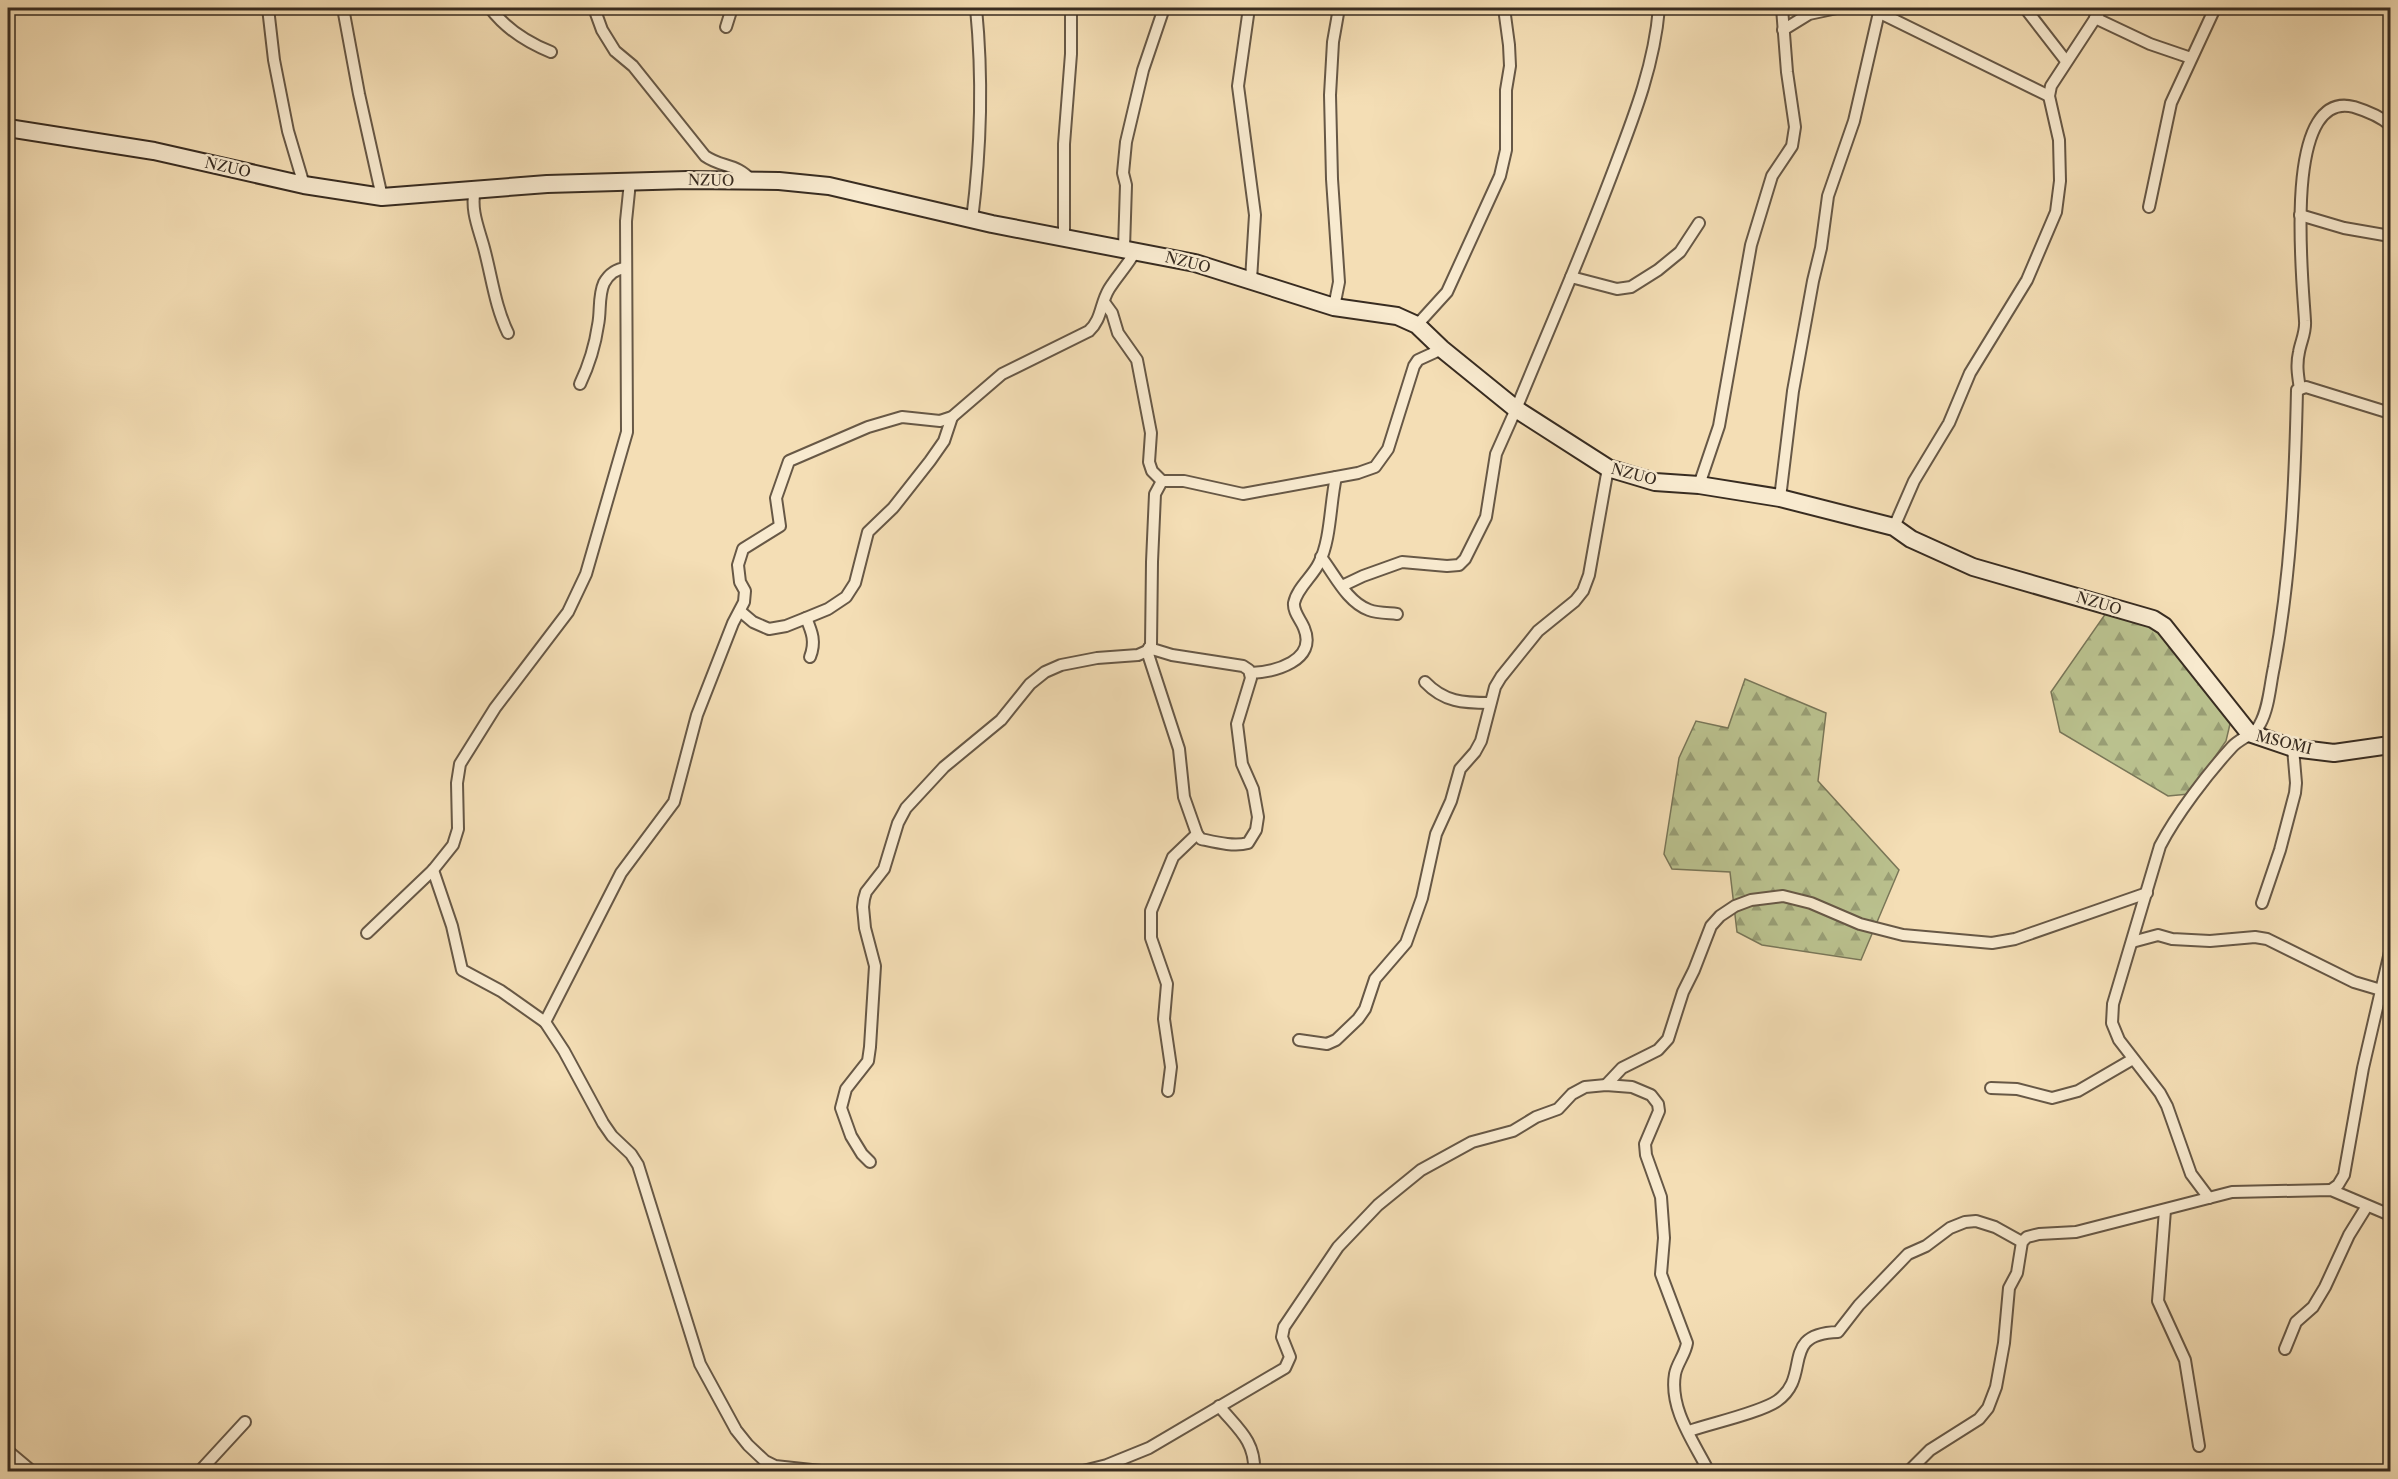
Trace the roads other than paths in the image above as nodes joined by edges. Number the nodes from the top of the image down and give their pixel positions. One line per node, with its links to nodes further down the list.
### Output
1 (268, 8): 30 (street)
2 (343, 8): 32 (street)
3 (490, 8): 22 (street)
4 (594, 8): 28 (street)
5 (732, 8): 20 (street)
6 (976, 8): 35 (street)
7 (1071, 8): 38 (street)
8 (1164, 8): 39 (street)
9 (1249, 8): 42 (street)
10 (1339, 8): 44 (street)
11 (1504, 8): 45 (street)
12 (1659, 8): 41 (street)
13 (1782, 8): 21 (street)
14 (1837, 8): 21 (street)
15 (2025, 8): 24 (street)
16 (2102, 8): 19 (street)
17 (2215, 8): 23 (street)
18 (1879, 10): 25 (street); 57 (street)
19 (2095, 18): 23 (street); 24 (street)
20 (726, 27)
21 (1783, 30): 56 (street)
22 (551, 52)
23 (2191, 58): 33 (street)
24 (2066, 61): 25 (street)
25 (2049, 96): 58 (street)
26 (2391, 125): 34 (street)
27 (8, 128): 30 (street, NZUO)
28 (752, 181): 29 (street, NZUO); 35 (street, NZUO)
29 (630, 182): 31 (street, NZUO); 40 (street)
30 (304, 185): 32 (street, NZUO)
31 (475, 189): 32 (street, NZUO); 46 (street)
32 (382, 197)
33 (2149, 207)
34 (2301, 215): 37 (street); 49 (street)
35 (972, 220): 38 (street, NZUO)
36 (1699, 223): 41 (street)
37 (2391, 236)
38 (1064, 237): 39 (street, NZUO)
39 (1130, 249): 42 (street, NZUO); 43 (street)
40 (626, 268): 48 (street); 73 (street)
41 (1571, 277): 50 (street)
42 (1251, 280): 44 (street, NZUO)
43 (1104, 302): 52 (street); 55 (street)
44 (1334, 307): 45 (street, NZUO)
45 (1417, 326): 47 (street, NZUO)
46 (508, 333)
47 (1442, 349): 50 (street, NZUO); 54 (street)
48 (580, 384)
49 (2300, 389): 51 (street); 69 (street)
50 (1516, 409): 53 (street, NZUO); 60 (street)
51 (2391, 413)
52 (952, 417): 61 (street); 63 (street)
53 (1608, 468): 56 (street, NZUO); 68 (street)
54 (1336, 477): 55 (street); 59 (street)
55 (1162, 481): 64 (street)
56 (1699, 485): 57 (street, NZUO)
57 (1780, 498): 58 (street, NZUO)
58 (1894, 527): 69 (street, NZUO)
59 (1322, 557): 60 (street); 66 (street)
60 (1342, 586): 62 (street)
61 (740, 611): 63 (street); 80 (street)
62 (1397, 615)
63 (806, 618): 65 (street)
64 (1148, 649): 66 (street); 72 (street); 86 (street)
65 (810, 657)
66 (1251, 673): 72 (street)
67 (1425, 682): 68 (street)
68 (1490, 703): 81 (street)
69 (2249, 734): 71 (street, MSOMI); 74 (street)
70 (2391, 745): 71 (street, MSOMI)
71 (2293, 748): 75 (street)
72 (1197, 834): 85 (street)
73 (433, 870): 76 (street); 80 (street)
74 (2147, 893): 77 (street); 83 (street)
75 (2262, 903)
76 (367, 933)
77 (2132, 942): 79 (street); 82 (street)
78 (2391, 952): 79 (street)
79 (2381, 990): 87 (street)
80 (544, 1022): 101 (street)
81 (1299, 1040)
82 (2133, 1059): 84 (street); 88 (street)
83 (1606, 1085): 94 (street); 96 (street)
84 (1990, 1088)
85 (1168, 1091)
86 (870, 1162)
87 (2331, 1190): 88 (street); 89 (street)
88 (2209, 1198): 90 (street)
89 (2367, 1206): 91 (street); 93 (street)
90 (2165, 1210): 92 (street); 97 (street)
91 (2391, 1215)
92 (2022, 1242): 96 (street); 105 (street)
93 (2285, 1349)
94 (1219, 1406): 102 (street); 103 (street)
95 (245, 1422): 100 (street)
96 (1689, 1431): 104 (street)
97 (2199, 1446)
98 (8, 1451): 99 (street)
99 (33, 1472)
100 (199, 1472)
101 (830, 1472)
102 (1079, 1472)
103 (1254, 1472)
104 (1709, 1472)
105 (1908, 1472)

